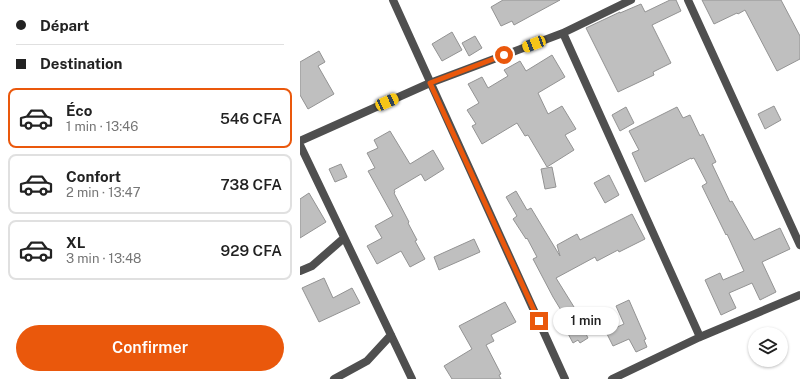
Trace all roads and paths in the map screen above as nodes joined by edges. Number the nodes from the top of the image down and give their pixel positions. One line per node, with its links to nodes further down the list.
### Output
1 (392, 0): 5 (street)
2 (631, 0): 4 (street)
3 (688, 0): 9 (street)
4 (563, 33): 5 (street); 13 (street)
5 (430, 83): 6 (street); 16 (street)
6 (300, 141)
7 (300, 145): 8 (street)
8 (344, 238): 10 (street); 12 (street)
9 (800, 244)
10 (300, 272)
11 (800, 295): 13 (street)
12 (391, 335): 14 (street); 15 (street)
13 (700, 337): 17 (street)
14 (334, 379)
15 (412, 379)
16 (565, 379)
17 (612, 379)

